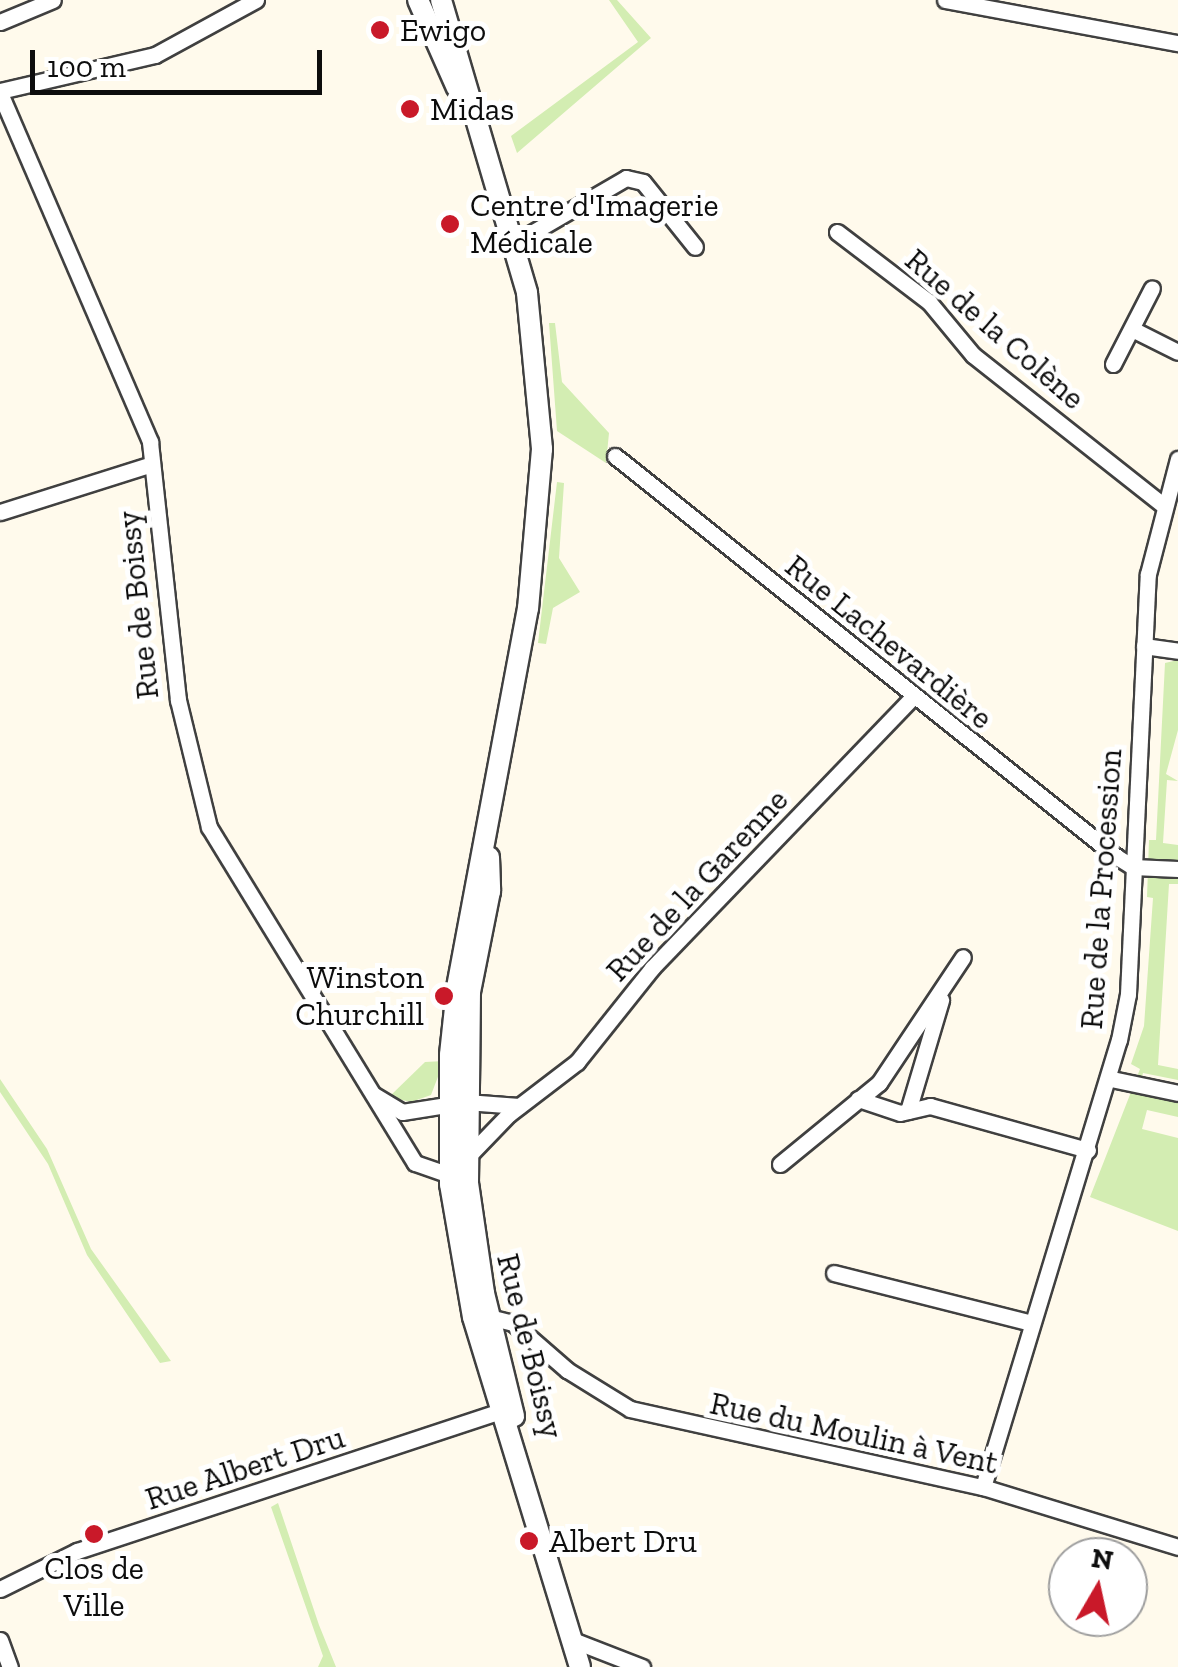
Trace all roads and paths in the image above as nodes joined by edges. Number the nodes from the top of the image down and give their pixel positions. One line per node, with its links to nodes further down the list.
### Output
1 (53, 0): 6 (street)
2 (256, 0): 8 (street)
3 (418, 0): 9 (street)
4 (441, 0): 9 (street)
5 (945, 0): 7 (street)
6 (0, 22)
7 (1178, 43)
8 (0, 92): 19 (street, Rue de Boissy)
9 (484, 143): 11 (street)
10 (837, 232): 20 (street, Rue de la Colène)
11 (516, 242): 12 (street); 34 (street)
12 (695, 246)
13 (1152, 288): 14 (street)
14 (1132, 329): 15 (street); 16 (street)
15 (1178, 352)
16 (1114, 364)
17 (614, 456): 24 (street, Rue Lachevardière)
18 (1178, 459): 20 (street, Rue de la Procession)
19 (152, 464): 21 (street); 30 (street, Rue de Boissy)
20 (1164, 506): 22 (street, Rue de la Procession)
21 (0, 512)
22 (1144, 646): 23 (street); 25 (street, Rue de la Procession)
23 (1178, 650)
24 (912, 698): 25 (street, Rue Lachevardière); 33 (street, Rue de la Garenne)
25 (1134, 867): 26 (street); 29 (street, Rue de la Procession)
26 (1178, 869)
27 (963, 957): 28 (street)
28 (946, 983): 32 (street); 35 (street)
29 (1111, 1079): 31 (street); 36 (street, Rue de la Procession)
30 (371, 1093): 34 (street); 39 (street, Rue de Boissy)
31 (1178, 1093)
32 (858, 1100): 35 (street); 38 (street)
33 (519, 1106): 34 (street); 37 (street, Rue de la Garenne)
34 (454, 1108): 37 (street, Rue de Boissy); 39 (street, Rue de Boissy)
35 (908, 1111): 36 (street)
36 (1088, 1150): 42 (street, Rue de la Procession)
37 (468, 1157): 39 (street, Rue de la Garenne); 41 (street, Rue de Boissy)
38 (780, 1164)
39 (450, 1175): 41 (street, Rue de Boissy)
40 (834, 1273): 42 (street)
41 (481, 1315): 43 (street, Rue du Moulin à Vent); 44 (street, Rue de Boissy)
42 (1032, 1323): 46 (street, Rue de la Procession)
43 (532, 1344): 44 (street); 46 (street, Rue du Moulin à Vent)
44 (491, 1349): 45 (street, Rue de Boissy)
45 (506, 1410): 48 (street, Rue Albert Dru); 50 (street, Rue de Boissy)
46 (983, 1487): 47 (street, Rue du Moulin à Vent)
47 (1178, 1547)
48 (0, 1589)
49 (0, 1640): 51 (street)
50 (574, 1641): 52 (street, Rue de Boissy); 53 (street)
51 (10, 1667)
52 (580, 1667)
53 (642, 1667)

